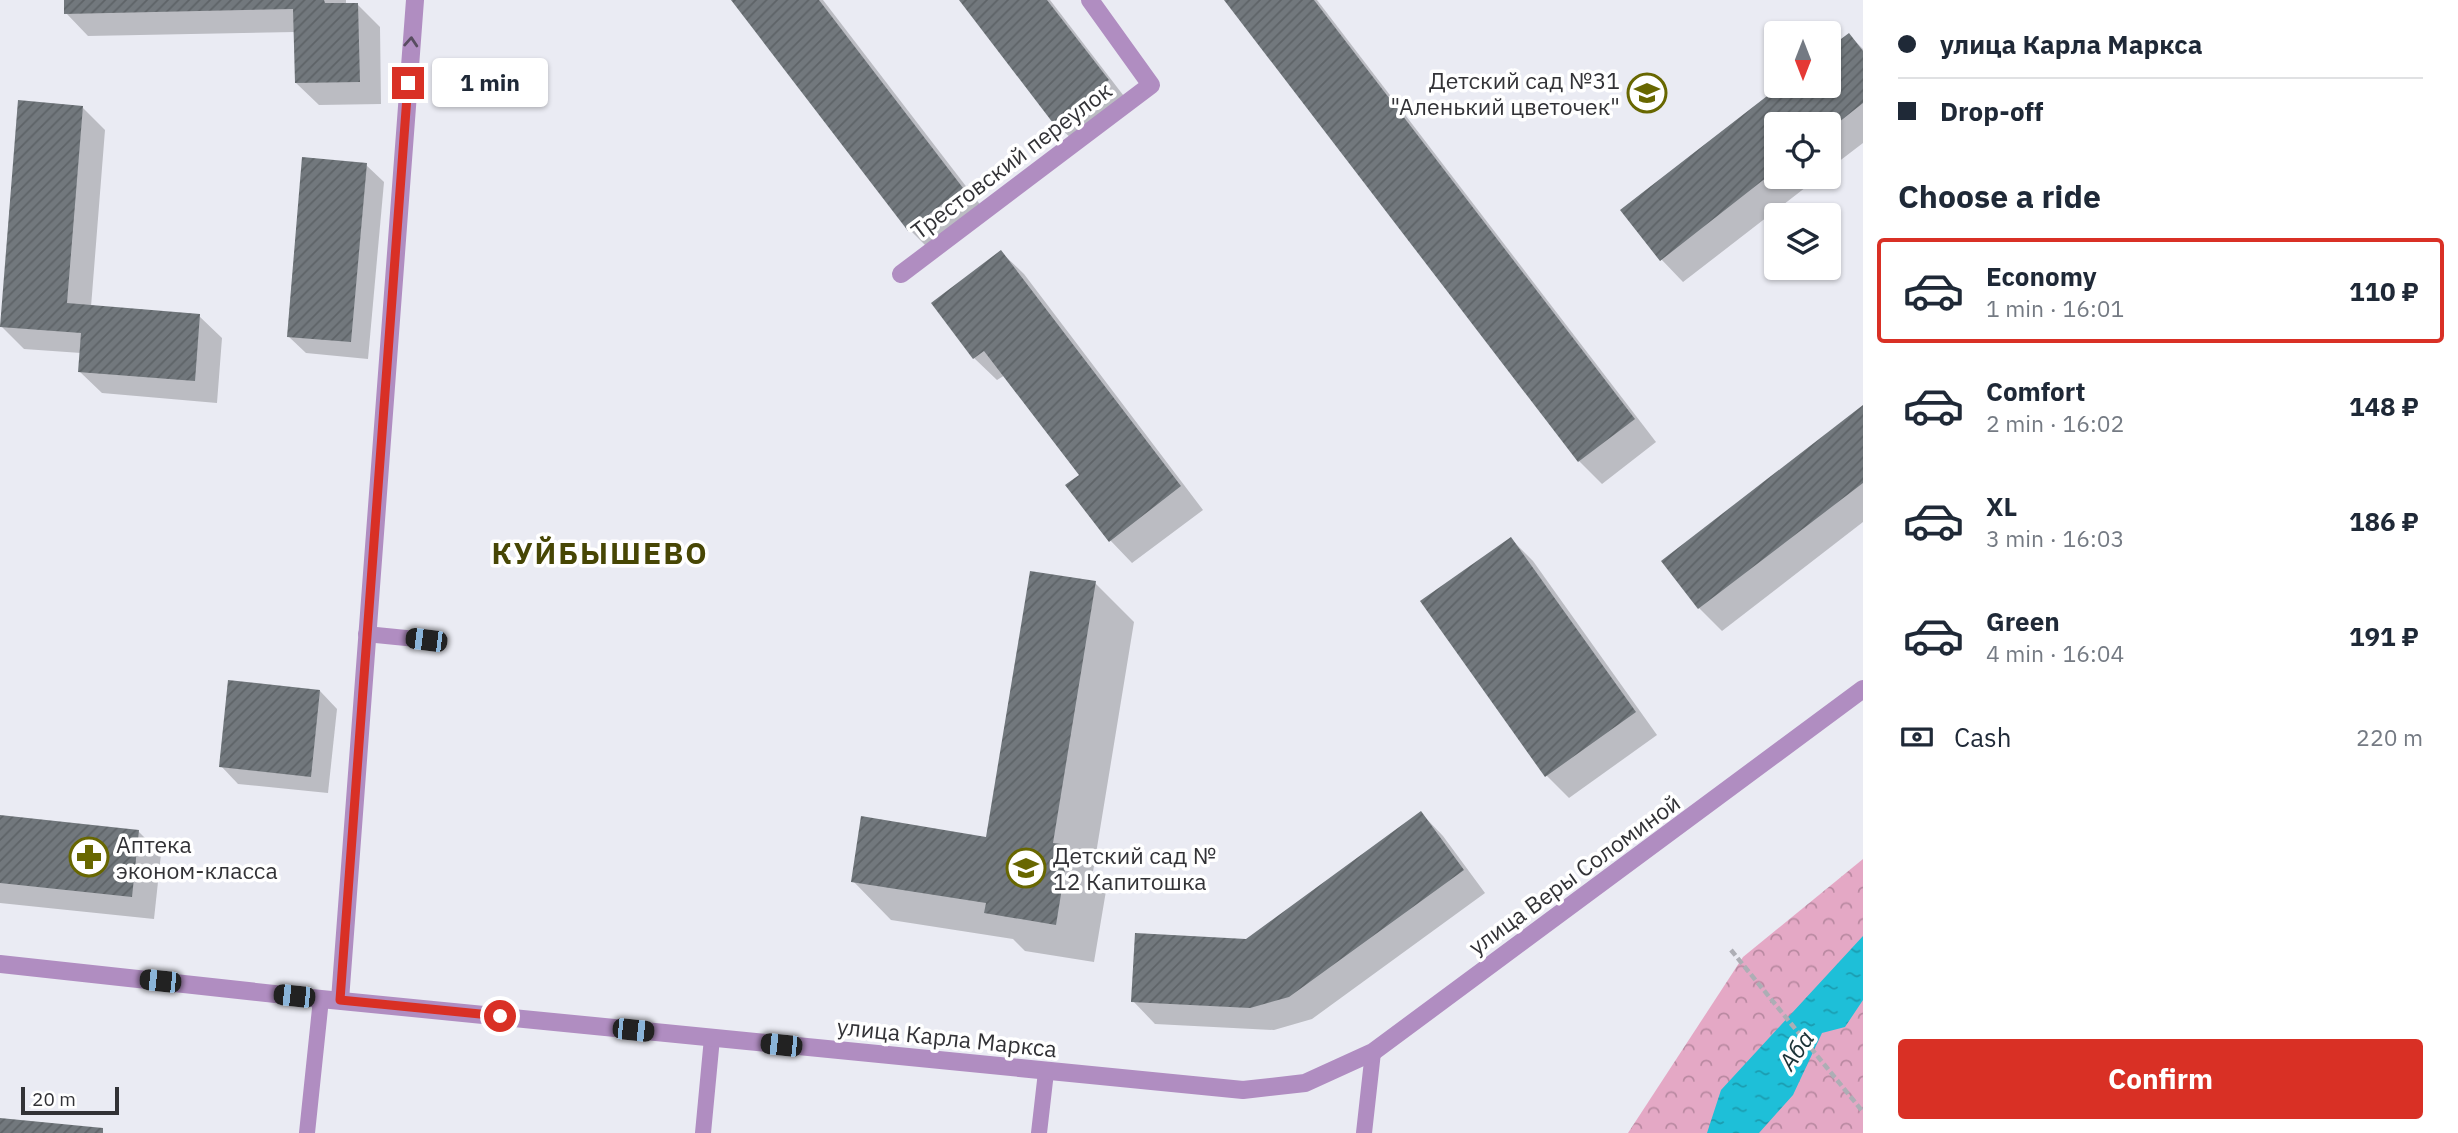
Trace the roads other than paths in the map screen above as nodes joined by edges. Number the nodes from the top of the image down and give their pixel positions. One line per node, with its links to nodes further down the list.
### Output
1 (415, 0): 4 (street, one-way to 1)
2 (1090, 0): 3 (street, Трестовский переулок)
3 (901, 274)
4 (366, 634): 5 (lane); 9 (street)
5 (426, 640)
6 (1863, 689): 11 (street, улица Веры Соломиной)
7 (0, 964): 8 (street, улица Карла Маркса)
8 (321, 999): 9 (street, улица Карла Маркса); 14 (lane)
9 (340, 1000): 10 (street, улица Карла Маркса)
10 (712, 1038): 12 (street, улица Карла Маркса); 15 (lane)
11 (1373, 1052): 13 (street, улица Веры Соломиной); 17 (lane)
12 (1046, 1072): 13 (street, улица Карла Маркса); 16 (lane)
13 (1305, 1083)
14 (307, 1133)
15 (703, 1133)
16 (1040, 1133)
17 (1364, 1133)

